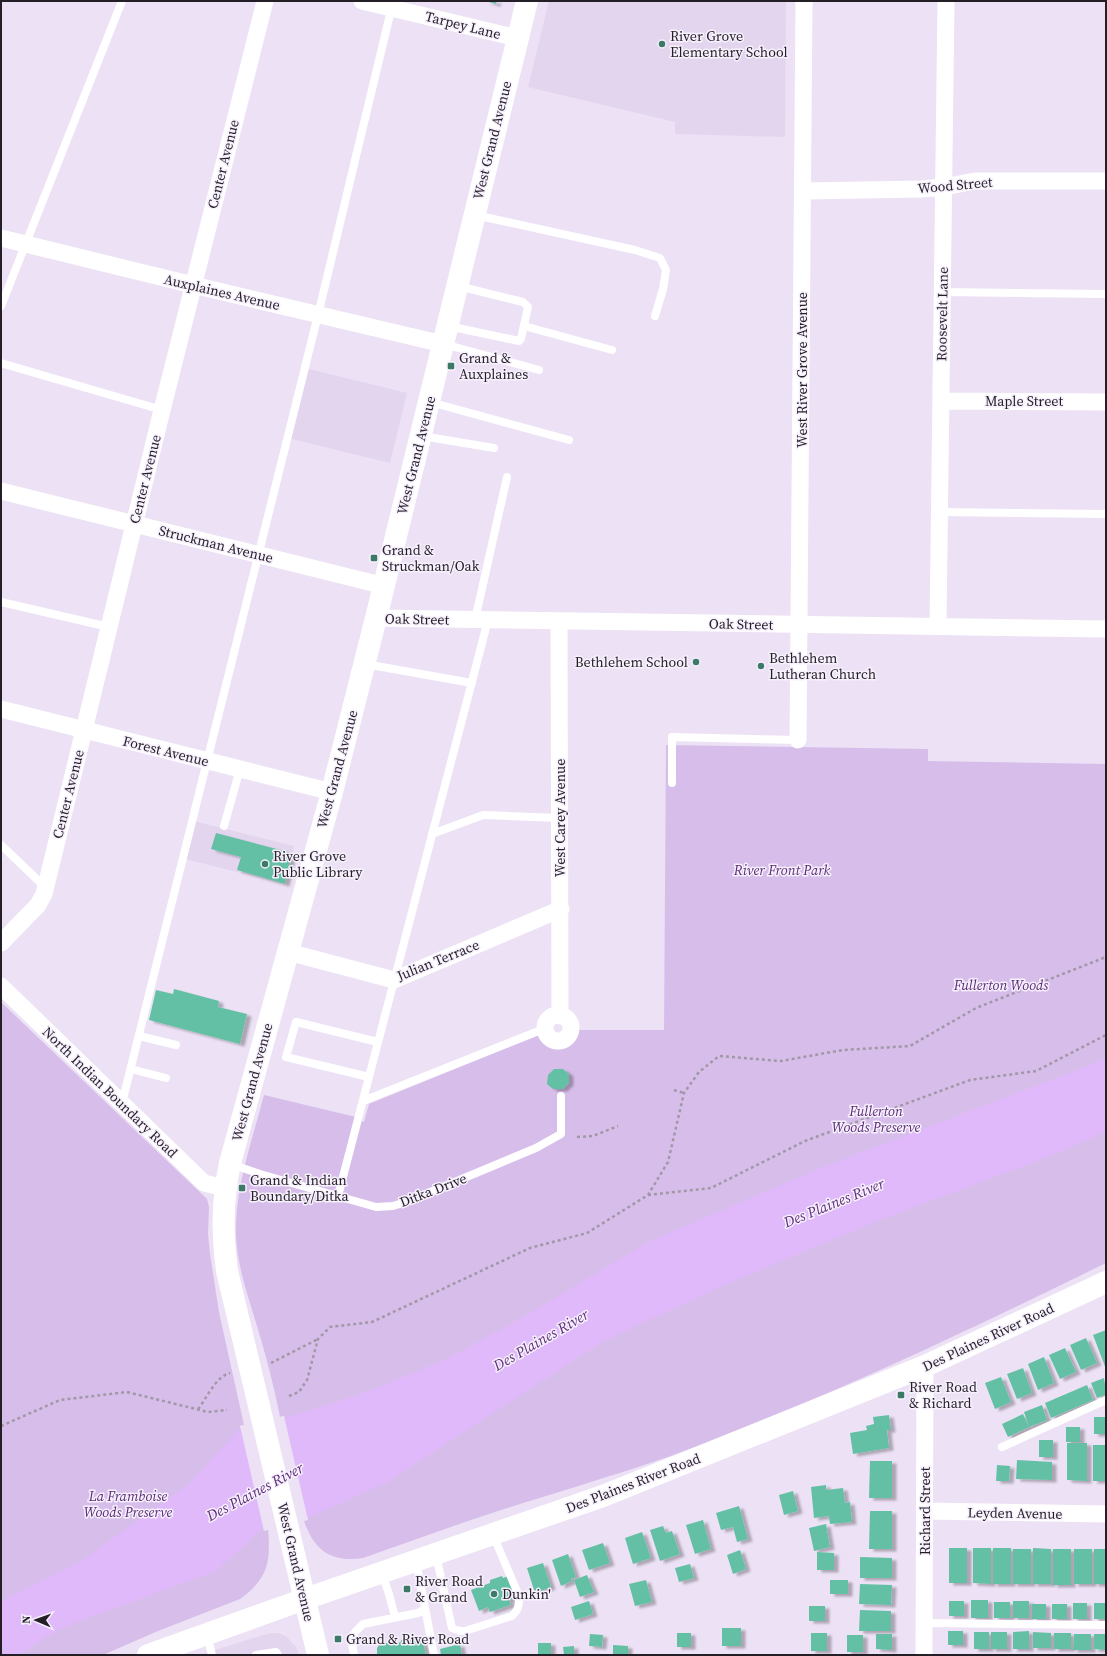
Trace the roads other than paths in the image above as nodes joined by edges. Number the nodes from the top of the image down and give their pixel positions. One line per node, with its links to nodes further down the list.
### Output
1 (122, 1): 14 (lane)
2 (265, 1): 15 (street, Center Avenue)
3 (362, 1): 7 (street, Tarpey Lane)
4 (526, 1): 8 (main road, West Grand Avenue)
5 (804, 1): 11 (street, West River Grove Avenue)
6 (946, 1): 10 (street, Roosevelt Lane)
7 (392, 5): 8 (street, Tarpey Lane); 20 (lane)
8 (517, 38): 12 (main road, West Grand Avenue)
9 (1106, 181): 10 (street, Wood Street)
10 (944, 187): 11 (street, Wood Street); 17 (street, Roosevelt Lane)
11 (803, 191): 45 (street, West River Grove Avenue)
12 (474, 214): 16 (main road, West Grand Avenue); 21 (lane)
13 (1, 238): 14 (street, Auxplaines Avenue)
14 (26, 244): 15 (street, Auxplaines Avenue); 19 (lane)
15 (193, 285): 20 (street, Auxplaines Avenue); 30 (street, Center Avenue)
16 (457, 286): 22 (lane); 23 (main road, West Grand Avenue)
17 (942, 292): 18 (lane); 27 (street, Roosevelt Lane)
18 (1106, 294)
19 (1, 306)
20 (318, 315): 23 (street, Auxplaines Avenue); 39 (lane)
21 (654, 316)
22 (524, 326): 23 (lane); 24 (lane)
23 (445, 335): 26 (lane); 28 (main road, West Grand Avenue)
24 (612, 350)
25 (1, 363): 30 (lane)
26 (539, 370)
27 (941, 401): 29 (street, Maple Street); 36 (street, Roosevelt Lane)
28 (429, 402): 31 (main road, West Grand Avenue); 32 (lane)
29 (1106, 402)
30 (162, 410): 38 (street, Center Avenue)
31 (421, 436): 33 (lane); 40 (main road, West Grand Avenue)
32 (569, 440)
33 (494, 448)
34 (507, 477): 43 (lane)
35 (1, 491): 38 (street, Struckman Avenue)
36 (940, 512): 37 (lane); 46 (street, Roosevelt Lane)
37 (1106, 514)
38 (134, 523): 39 (street, Struckman Avenue); 47 (street, Center Avenue)
39 (257, 554): 40 (street, Struckman Avenue); 54 (lane)
40 (385, 586): 42 (main road, West Grand Avenue)
41 (1, 602): 47 (lane)
42 (376, 618): 43 (street, Oak Street); 49 (main road, West Grand Avenue)
43 (482, 620): 44 (street, Oak Street); 50 (lane)
44 (559, 621): 45 (street, Oak Street); 58 (street, West Carey Avenue)
45 (800, 624): 46 (street, Oak Street); 53 (street, West River Grove Avenue)
46 (938, 626): 48 (street, Oak Street)
47 (109, 627): 52 (street, Center Avenue)
48 (1106, 629)
49 (365, 664): 50 (lane); 57 (main road, West Grand Avenue)
50 (472, 683): 60 (lane)
51 (1, 709): 52 (street, Forest Avenue)
52 (84, 731): 54 (street, Forest Avenue); 62 (street, Center Avenue)
53 (798, 740): 56 (lane)
54 (208, 761): 55 (street, Forest Avenue); 70 (lane)
55 (240, 769): 57 (street, Forest Avenue); 59 (lane)
56 (672, 783)
57 (332, 792): 65 (main road, West Grand Avenue)
58 (560, 818): 60 (lane); 63 (street, West Carey Avenue)
59 (224, 826)
60 (432, 834): 66 (lane)
61 (1, 845): 62 (lane)
62 (45, 887): 64 (street, Center Avenue)
63 (561, 909): 66 (street, Julian Terrace); 68 (street, West Carey Avenue)
64 (1, 943)
65 (288, 952): 66 (street, Julian Terrace); 79 (main road, West Grand Avenue)
66 (394, 980): 71 (lane)
67 (1, 986): 78 (street, North Indian Boundary Road)
68 (560, 1016): 69 (street); 69 (street)
69 (546, 1028): 77 (lane)
70 (139, 1036): 72 (lane); 73 (lane)
71 (378, 1042): 74 (lane); 74 (lane)
72 (176, 1045)
73 (131, 1068): 75 (lane); 78 (lane)
74 (369, 1077): 77 (lane)
75 (166, 1078)
76 (561, 1096): 81 (lane, Ditka Drive)
77 (363, 1101): 81 (lane)
78 (122, 1103): 80 (street, North Indian Boundary Road)
79 (230, 1163): 80 (main road, West Grand Avenue); 81 (lane, Ditka Drive)
80 (225, 1188): 91 (main road, West Grand Avenue)
81 (338, 1196)
82 (1106, 1282): 83 (main road, Des Plaines River Road)
83 (926, 1366): 86 (street, Richard Street); 88 (main road, Des Plaines River Road)
84 (1106, 1400): 85 (lane)
85 (1002, 1447)
86 (925, 1511): 87 (street, Leyden Avenue); 94 (street, Richard Street)
87 (1106, 1514)
88 (493, 1534): 89 (main road, Des Plaines River Road); 89 (lane)
89 (426, 1557): 90 (main road, Des Plaines River Road); 92 (lane)
90 (381, 1572): 91 (main road, Des Plaines River Road); 93 (lane)
91 (305, 1599): 96 (main road, Des Plaines River Road); 101 (main road, West Grand Avenue)
92 (425, 1609): 93 (lane); 103 (lane)
93 (395, 1617): 102 (lane)
94 (924, 1623): 95 (lane); 104 (street, Richard Street)
95 (1106, 1625)
96 (207, 1634): 97 (main road, Des Plaines River Road); 98 (lane)
97 (148, 1655)
98 (212, 1655)
99 (256, 1655): 100 (lane)
100 (278, 1655)
101 (318, 1655)
102 (354, 1655)
103 (434, 1655)
104 (924, 1655)

